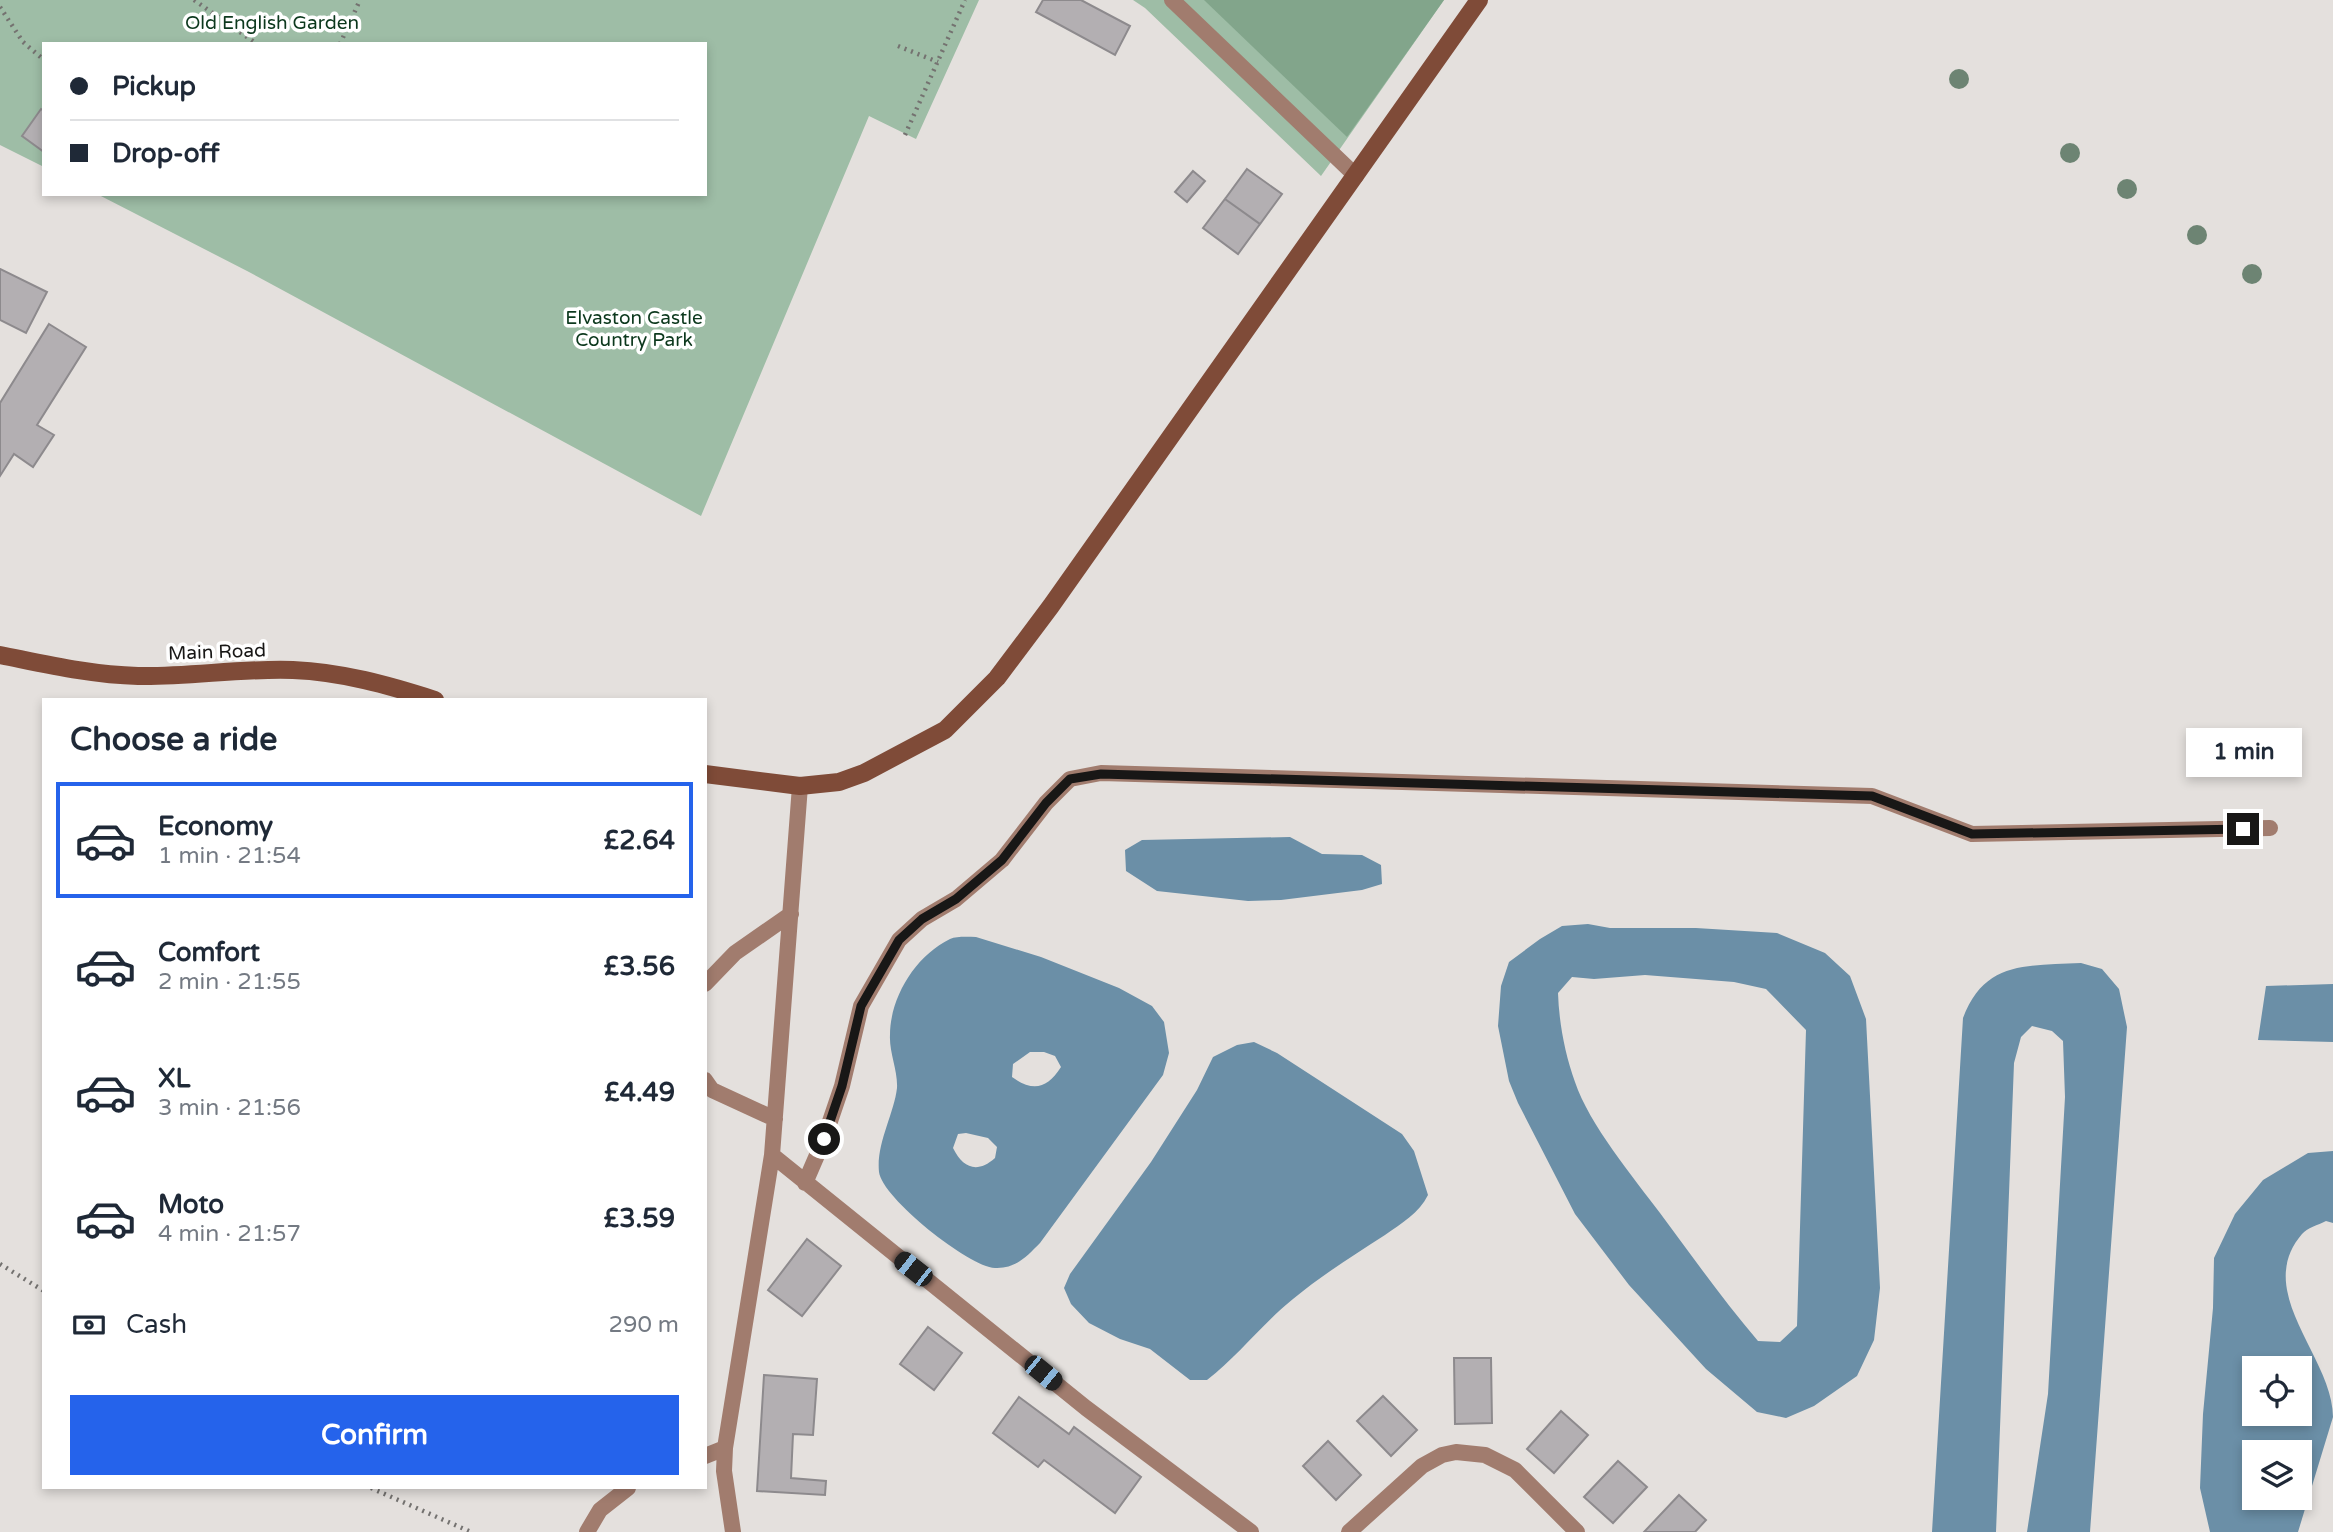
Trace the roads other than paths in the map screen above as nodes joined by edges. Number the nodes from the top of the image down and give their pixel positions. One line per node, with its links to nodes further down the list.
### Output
1 (1171, 0): 3 (lane)
2 (1479, 0): 3 (main road)
3 (1356, 176): 7 (main road)
4 (0, 655): 5 (main road, Main Road)
5 (429, 698)
6 (707, 774): 7 (main road)
7 (800, 786): 9 (lane)
8 (2270, 828): 14 (lane)
9 (791, 914): 10 (lane); 12 (lane)
10 (707, 982)
11 (707, 1083): 12 (lane)
12 (775, 1119): 13 (lane)
13 (772, 1155): 14 (lane); 15 (lane)
14 (805, 1183): 20 (lane)
15 (725, 1448): 16 (lane); 19 (lane)
16 (707, 1455)
17 (627, 1489): 18 (lane)
18 (587, 1532)
19 (733, 1532)
20 (1251, 1532)
21 (1349, 1532): 22 (lane)
22 (1577, 1532)

